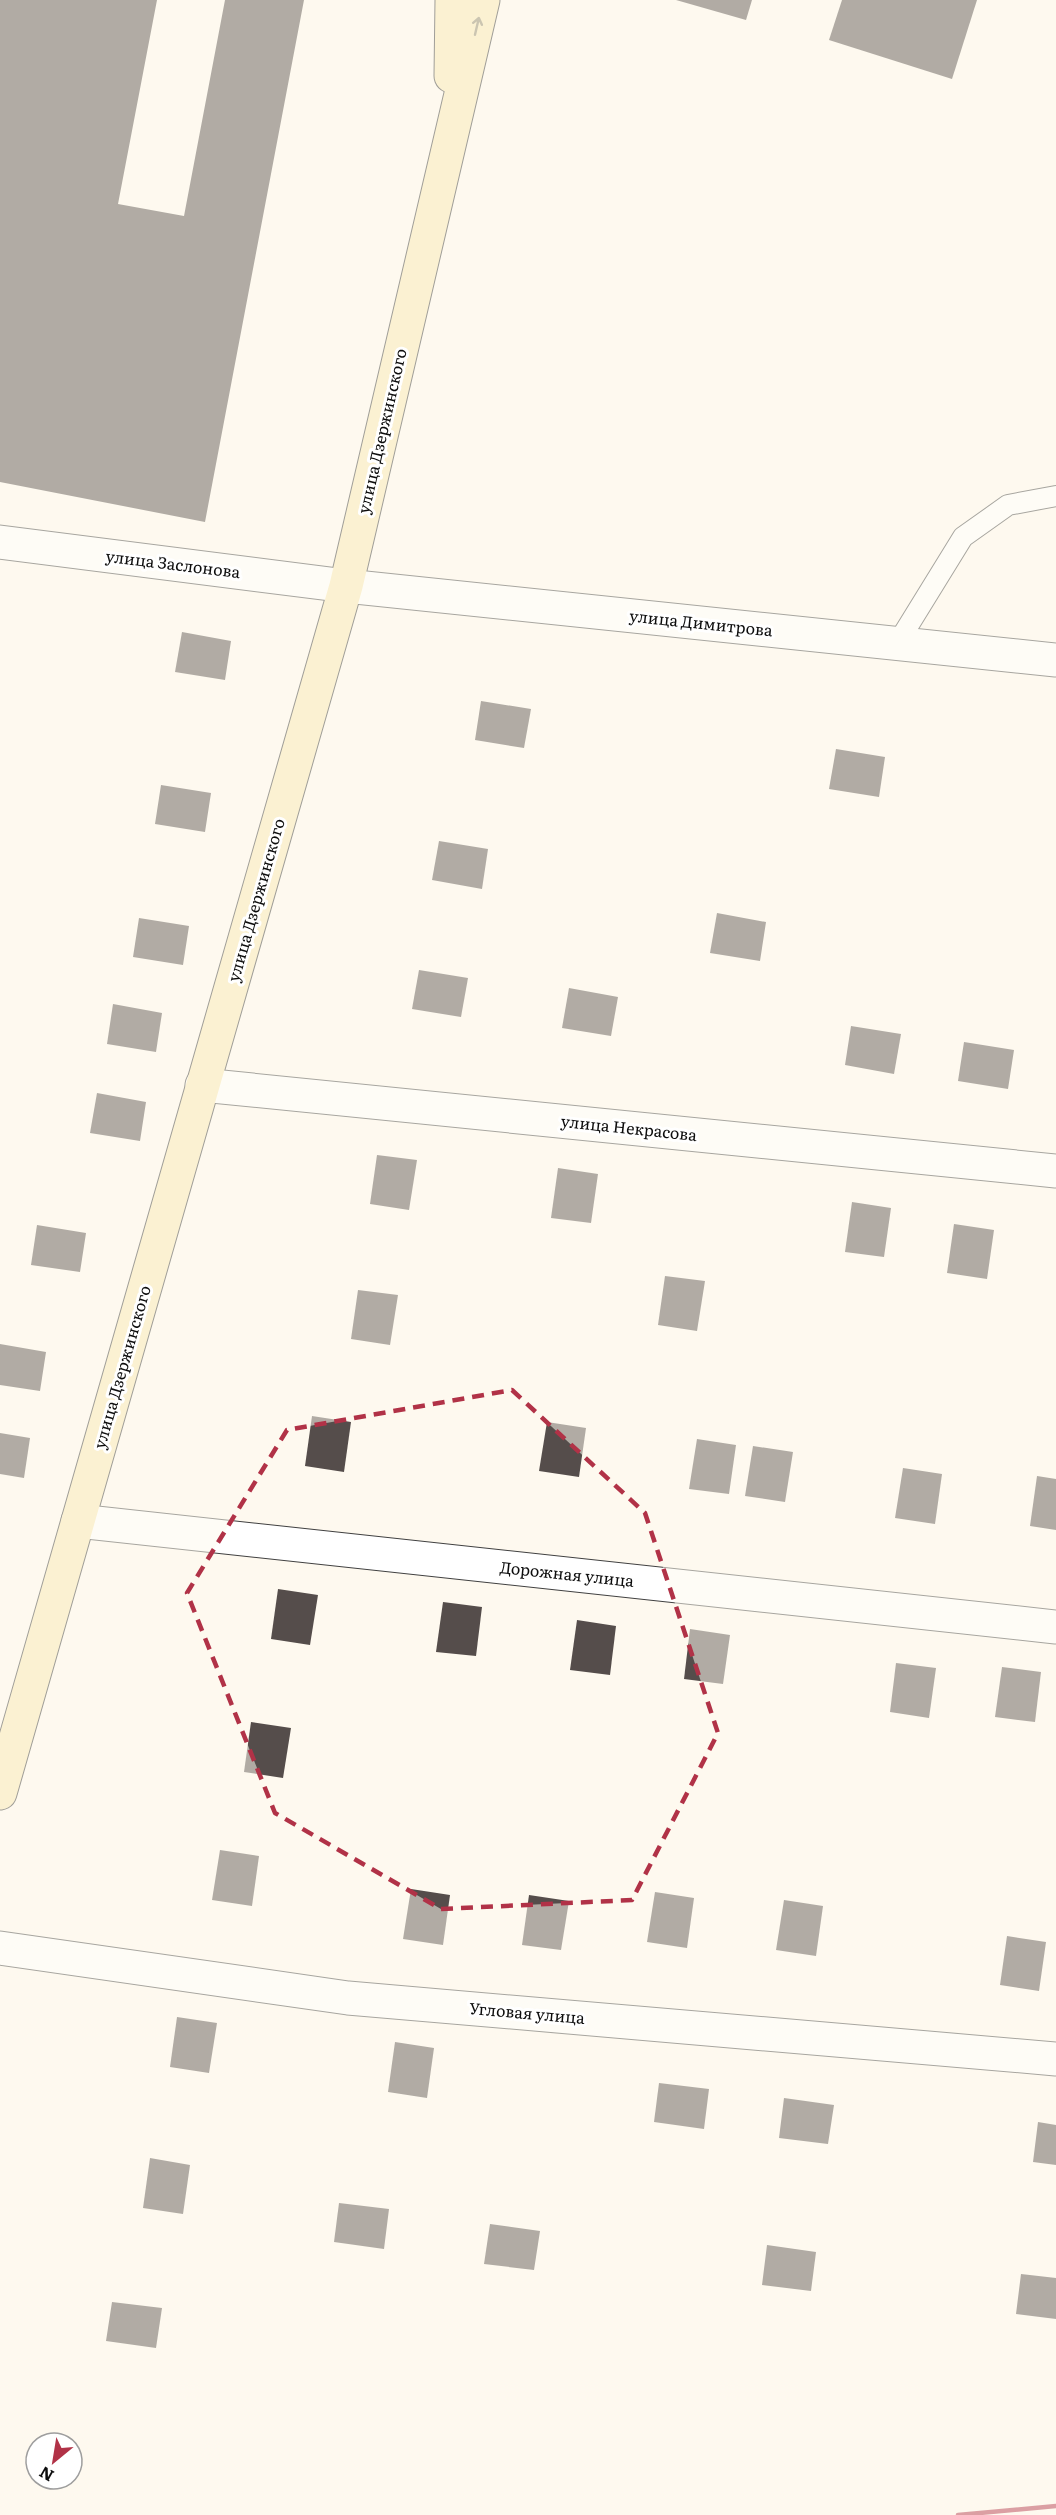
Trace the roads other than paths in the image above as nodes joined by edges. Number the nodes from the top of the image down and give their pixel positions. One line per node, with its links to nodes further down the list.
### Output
1 (453, 0): 3 (main road)
2 (483, 0): 3 (main road, улица Дзержинского, one-way to 2)
3 (450, 144): 6 (main road, улица Дзержинского)
4 (1056, 496): 7 (lane)
5 (0, 542): 6 (street, улица Заслонова)
6 (346, 586): 7 (street, улица Димитрова); 9 (main road, улица Дзержинского)
7 (897, 644): 8 (street, улица Димитрова)
8 (1056, 660)
9 (202, 1086): 10 (street, улица Некрасова); 11 (main road, улица Дзержинского)
10 (1056, 1171)
11 (78, 1521): 12 (street, Дорожная улица); 13 (main road, улица Дзержинского)
12 (1056, 1627)
13 (0, 1793)
14 (0, 1948): 15 (street, Угловая улица)
15 (1056, 2059)

